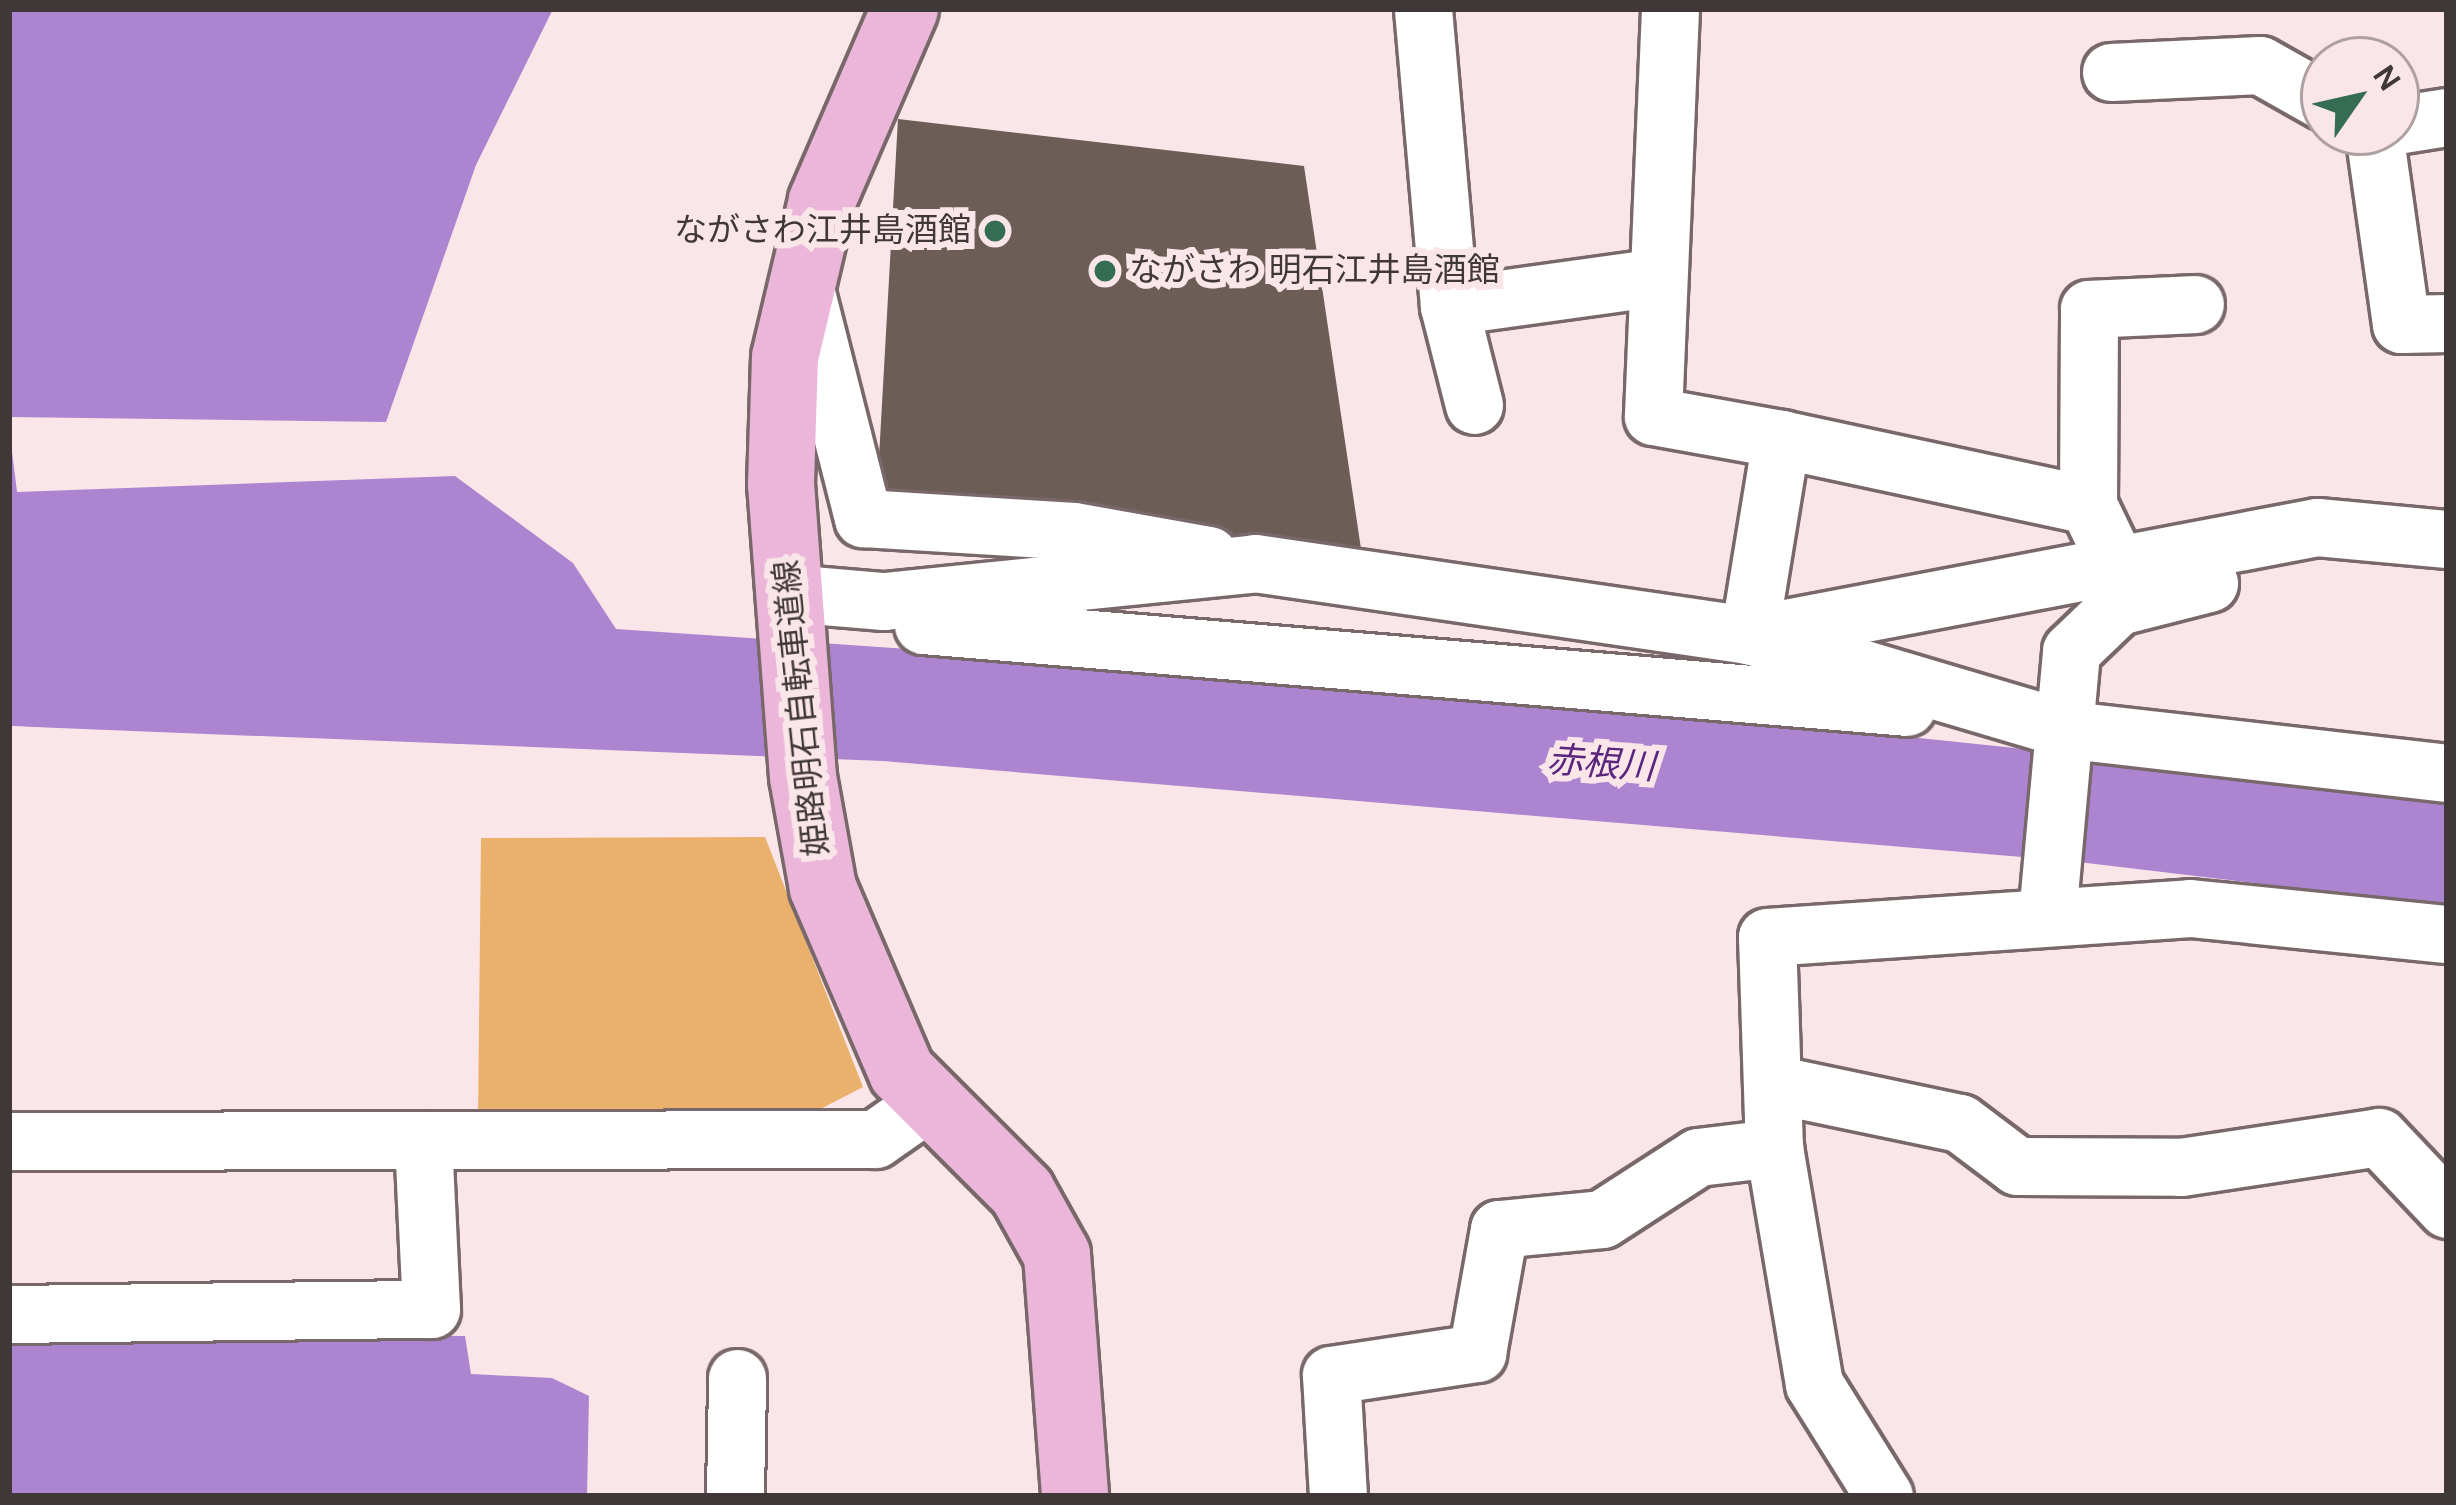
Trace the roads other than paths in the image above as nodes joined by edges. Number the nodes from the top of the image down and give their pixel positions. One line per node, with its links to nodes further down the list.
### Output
1 (905, 9): 7 (main road, 姫路明石自転車道線)
2 (1423, 9): 10 (street)
3 (1670, 9): 8 (street)
4 (2111, 72): 5 (street)
5 (2300, 88)
6 (2377, 156): 11 (street)
7 (800, 270): 17 (street); 20 (main road, 姫路明石自転車道線)
8 (1657, 277): 10 (street); 13 (street)
9 (2195, 304): 14 (street)
10 (1449, 306): 12 (street)
11 (2447, 323)
12 (1474, 405)
13 (1781, 439): 14 (street); 21 (street)
14 (2088, 506): 18 (street)
15 (2317, 527): 16 (street); 18 (street); 22 (street)
16 (2447, 538)
17 (1255, 563): 19 (street); 21 (street)
18 (2117, 565): 21 (street)
19 (884, 601): 20 (street); 22 (street)
20 (789, 609): 27 (main road, 姫路明石自転車道線)
21 (1749, 635): 22 (street)
22 (2050, 724): 23 (street); 24 (street)
23 (2447, 773)
24 (2048, 916): 25 (street); 26 (street)
25 (2447, 934)
26 (1773, 1084): 30 (street); 31 (street)
27 (928, 1102): 28 (street); 35 (main road, 姫路明石自転車道線)
28 (423, 1140): 29 (street); 32 (street)
29 (9, 1141)
30 (1774, 1148): 36 (street); 37 (street)
31 (2447, 1210)
32 (9, 1314)
33 (736, 1378): 34 (street)
34 (735, 1496)
35 (1075, 1496)
36 (1338, 1496)
37 (1884, 1496)

